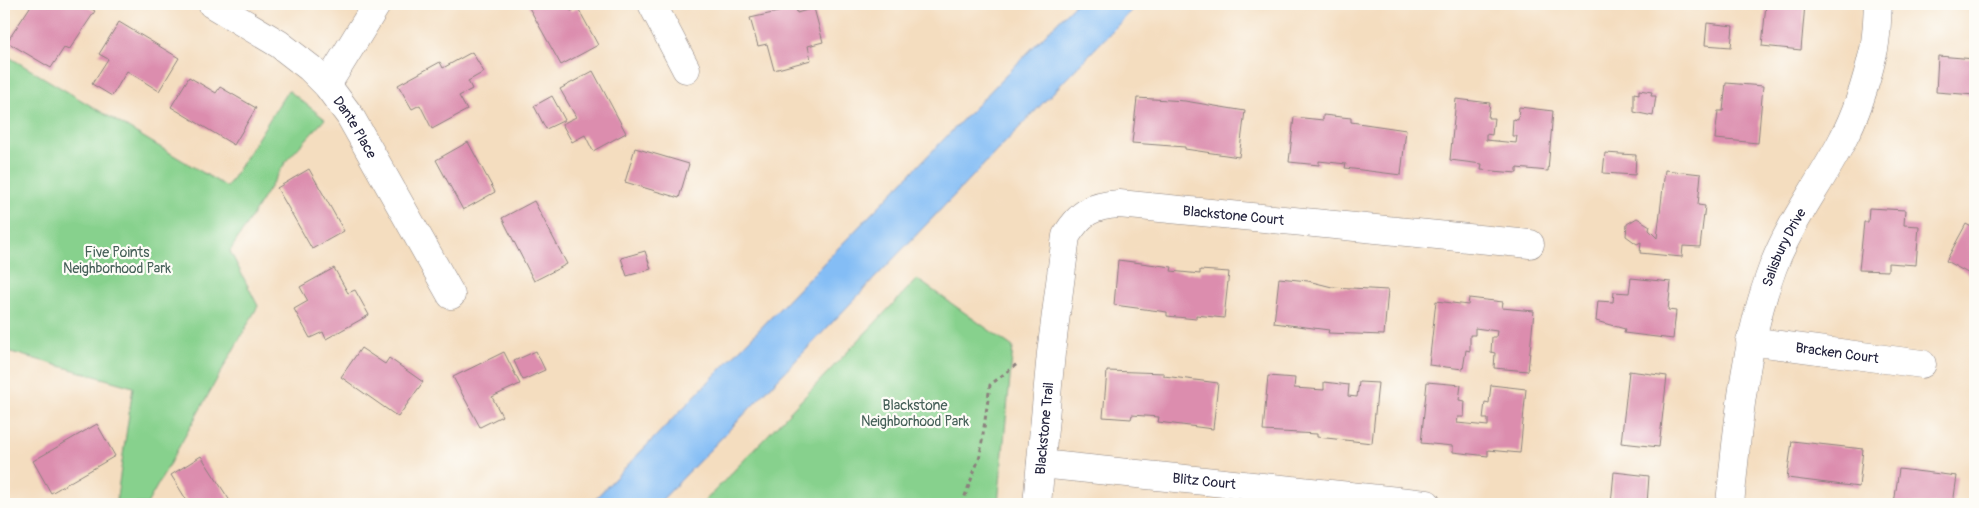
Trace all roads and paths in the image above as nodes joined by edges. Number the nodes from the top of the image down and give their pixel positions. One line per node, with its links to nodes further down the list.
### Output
1 (212, 4): 6 (street, Dante Place)
2 (377, 4): 6 (street)
3 (652, 4): 5 (street)
4 (1878, 4): 9 (street, Salisbury Drive)
5 (686, 69)
6 (326, 85): 8 (street, Dante Place)
7 (1530, 244): 10 (street, Blackstone Court)
8 (451, 295)
9 (1750, 341): 12 (street, Bracken Court); 17 (street, Salisbury Drive)
10 (1051, 353): 13 (street, Blackstone Trail)
11 (1017, 364): 14 (path)
12 (1922, 364)
13 (1041, 464): 15 (street, Blackstone Trail); 16 (street, Blitz Court)
14 (962, 504)
15 (1037, 504)
16 (1427, 504)
17 (1730, 504)

